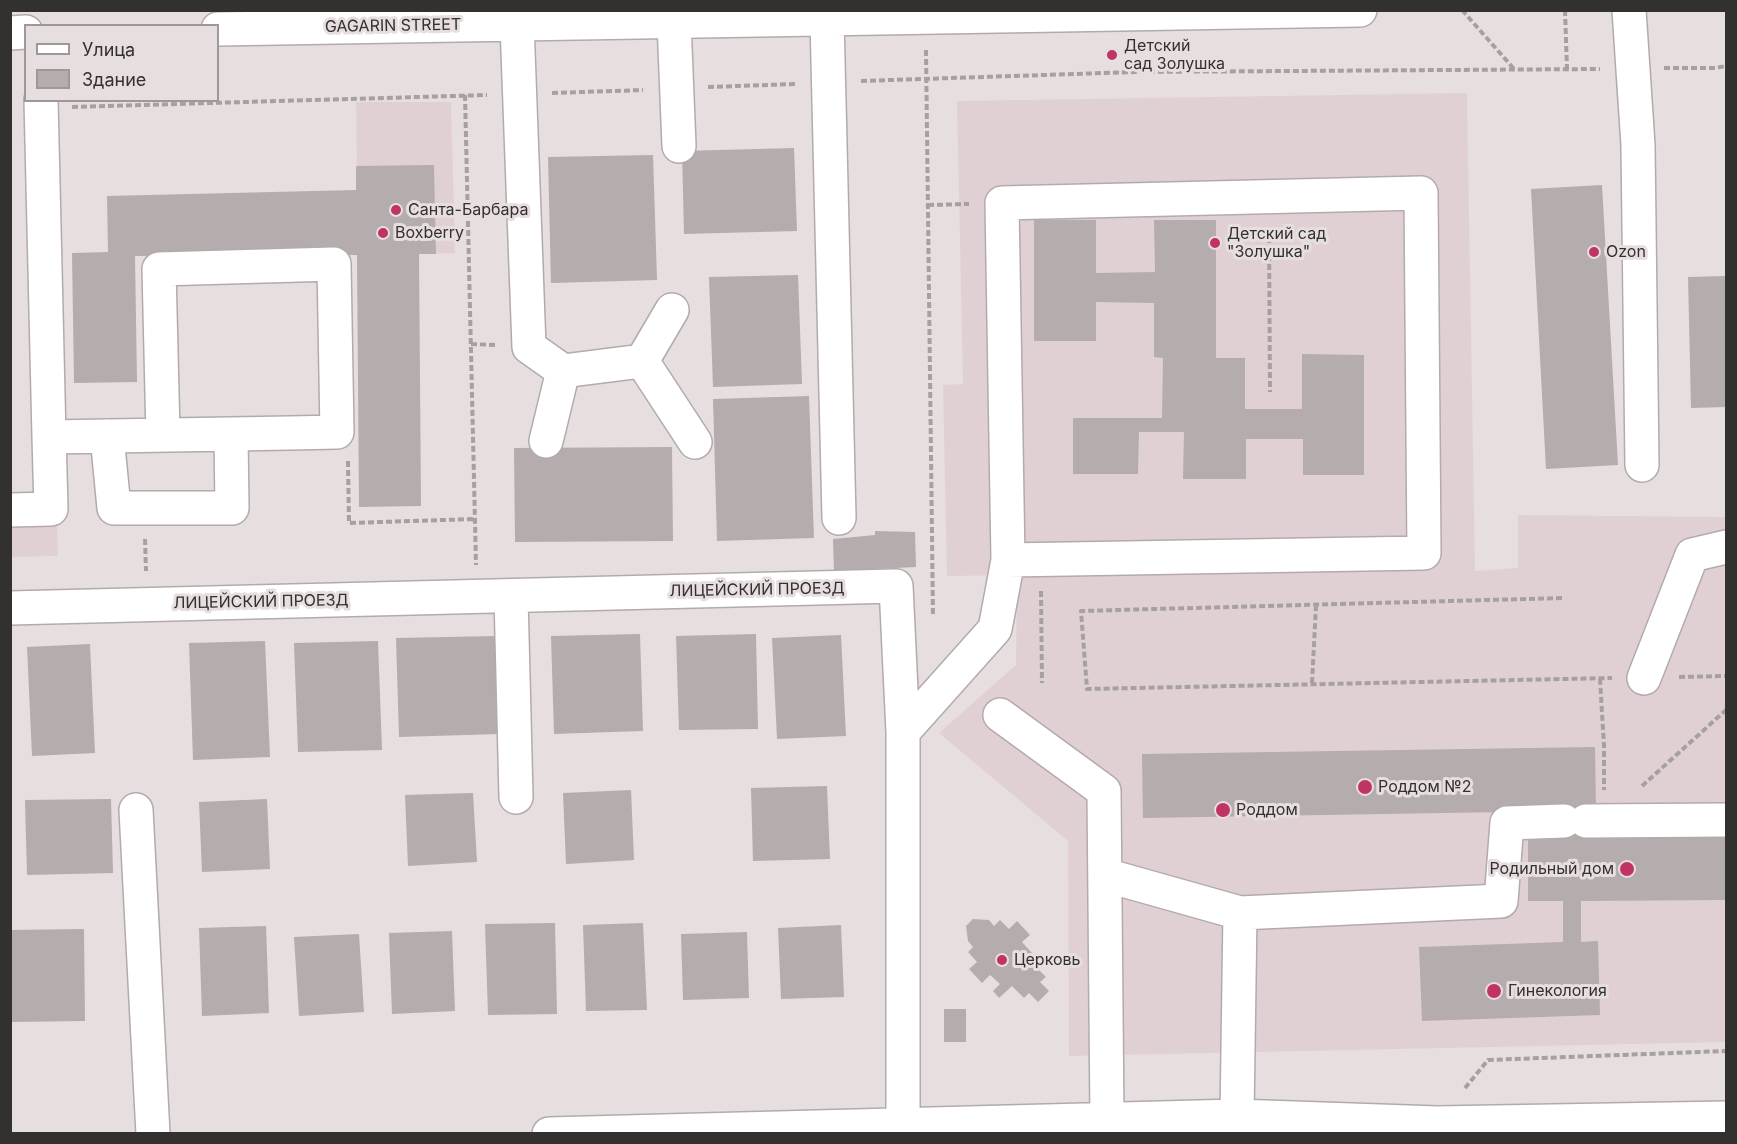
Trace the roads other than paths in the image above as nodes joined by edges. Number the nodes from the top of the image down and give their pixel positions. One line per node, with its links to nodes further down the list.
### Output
1 (1360, 10): 3 (street, GAGARIN STREET)
2 (1629, 10): 20 (street)
3 (1348, 11): 4 (street, GAGARIN STREET)
4 (1060, 13): 5 (street, GAGARIN STREET)
5 (827, 19): 6 (street, GAGARIN STREET); 22 (street)
6 (674, 22): 7 (street, GAGARIN STREET); 10 (street)
7 (517, 24): 8 (street, GAGARIN STREET); 13 (street)
8 (219, 29)
9 (41, 104): 17 (street)
10 (679, 147)
11 (672, 310): 12 (street)
12 (642, 361): 13 (street); 19 (street)
13 (563, 371): 18 (street)
14 (231, 434): 15 (street); 15 (street); 16 (street)
15 (163, 435): 16 (street)
16 (107, 436): 17 (street)
17 (49, 437): 21 (street)
18 (546, 441)
19 (695, 442)
20 (1642, 465)
21 (10, 510)
22 (839, 518)
23 (1726, 547): 27 (street)
24 (1008, 560): 24 (street); 29 (street)
25 (511, 596): 26 (street, ЛИЦЕЙСКИЙ ПРОЕЗД); 29 (street, ЛИЦЕЙСКИЙ ПРОЕЗД); 30 (street)
26 (10, 608)
27 (1644, 678)
28 (1000, 715): 33 (street)
29 (903, 732): 37 (street)
30 (516, 797)
31 (136, 810): 41 (street)
32 (1726, 820): 34 (street)
33 (1105, 875): 34 (street); 36 (street)
34 (1240, 913): 38 (street)
35 (1726, 1118): 38 (street)
36 (1107, 1120): 38 (street); 39 (street)
37 (903, 1125): 39 (street); 40 (street)
38 (1248, 1125)
39 (992, 1128)
40 (852, 1130): 42 (street)
41 (153, 1134)
42 (549, 1134)

